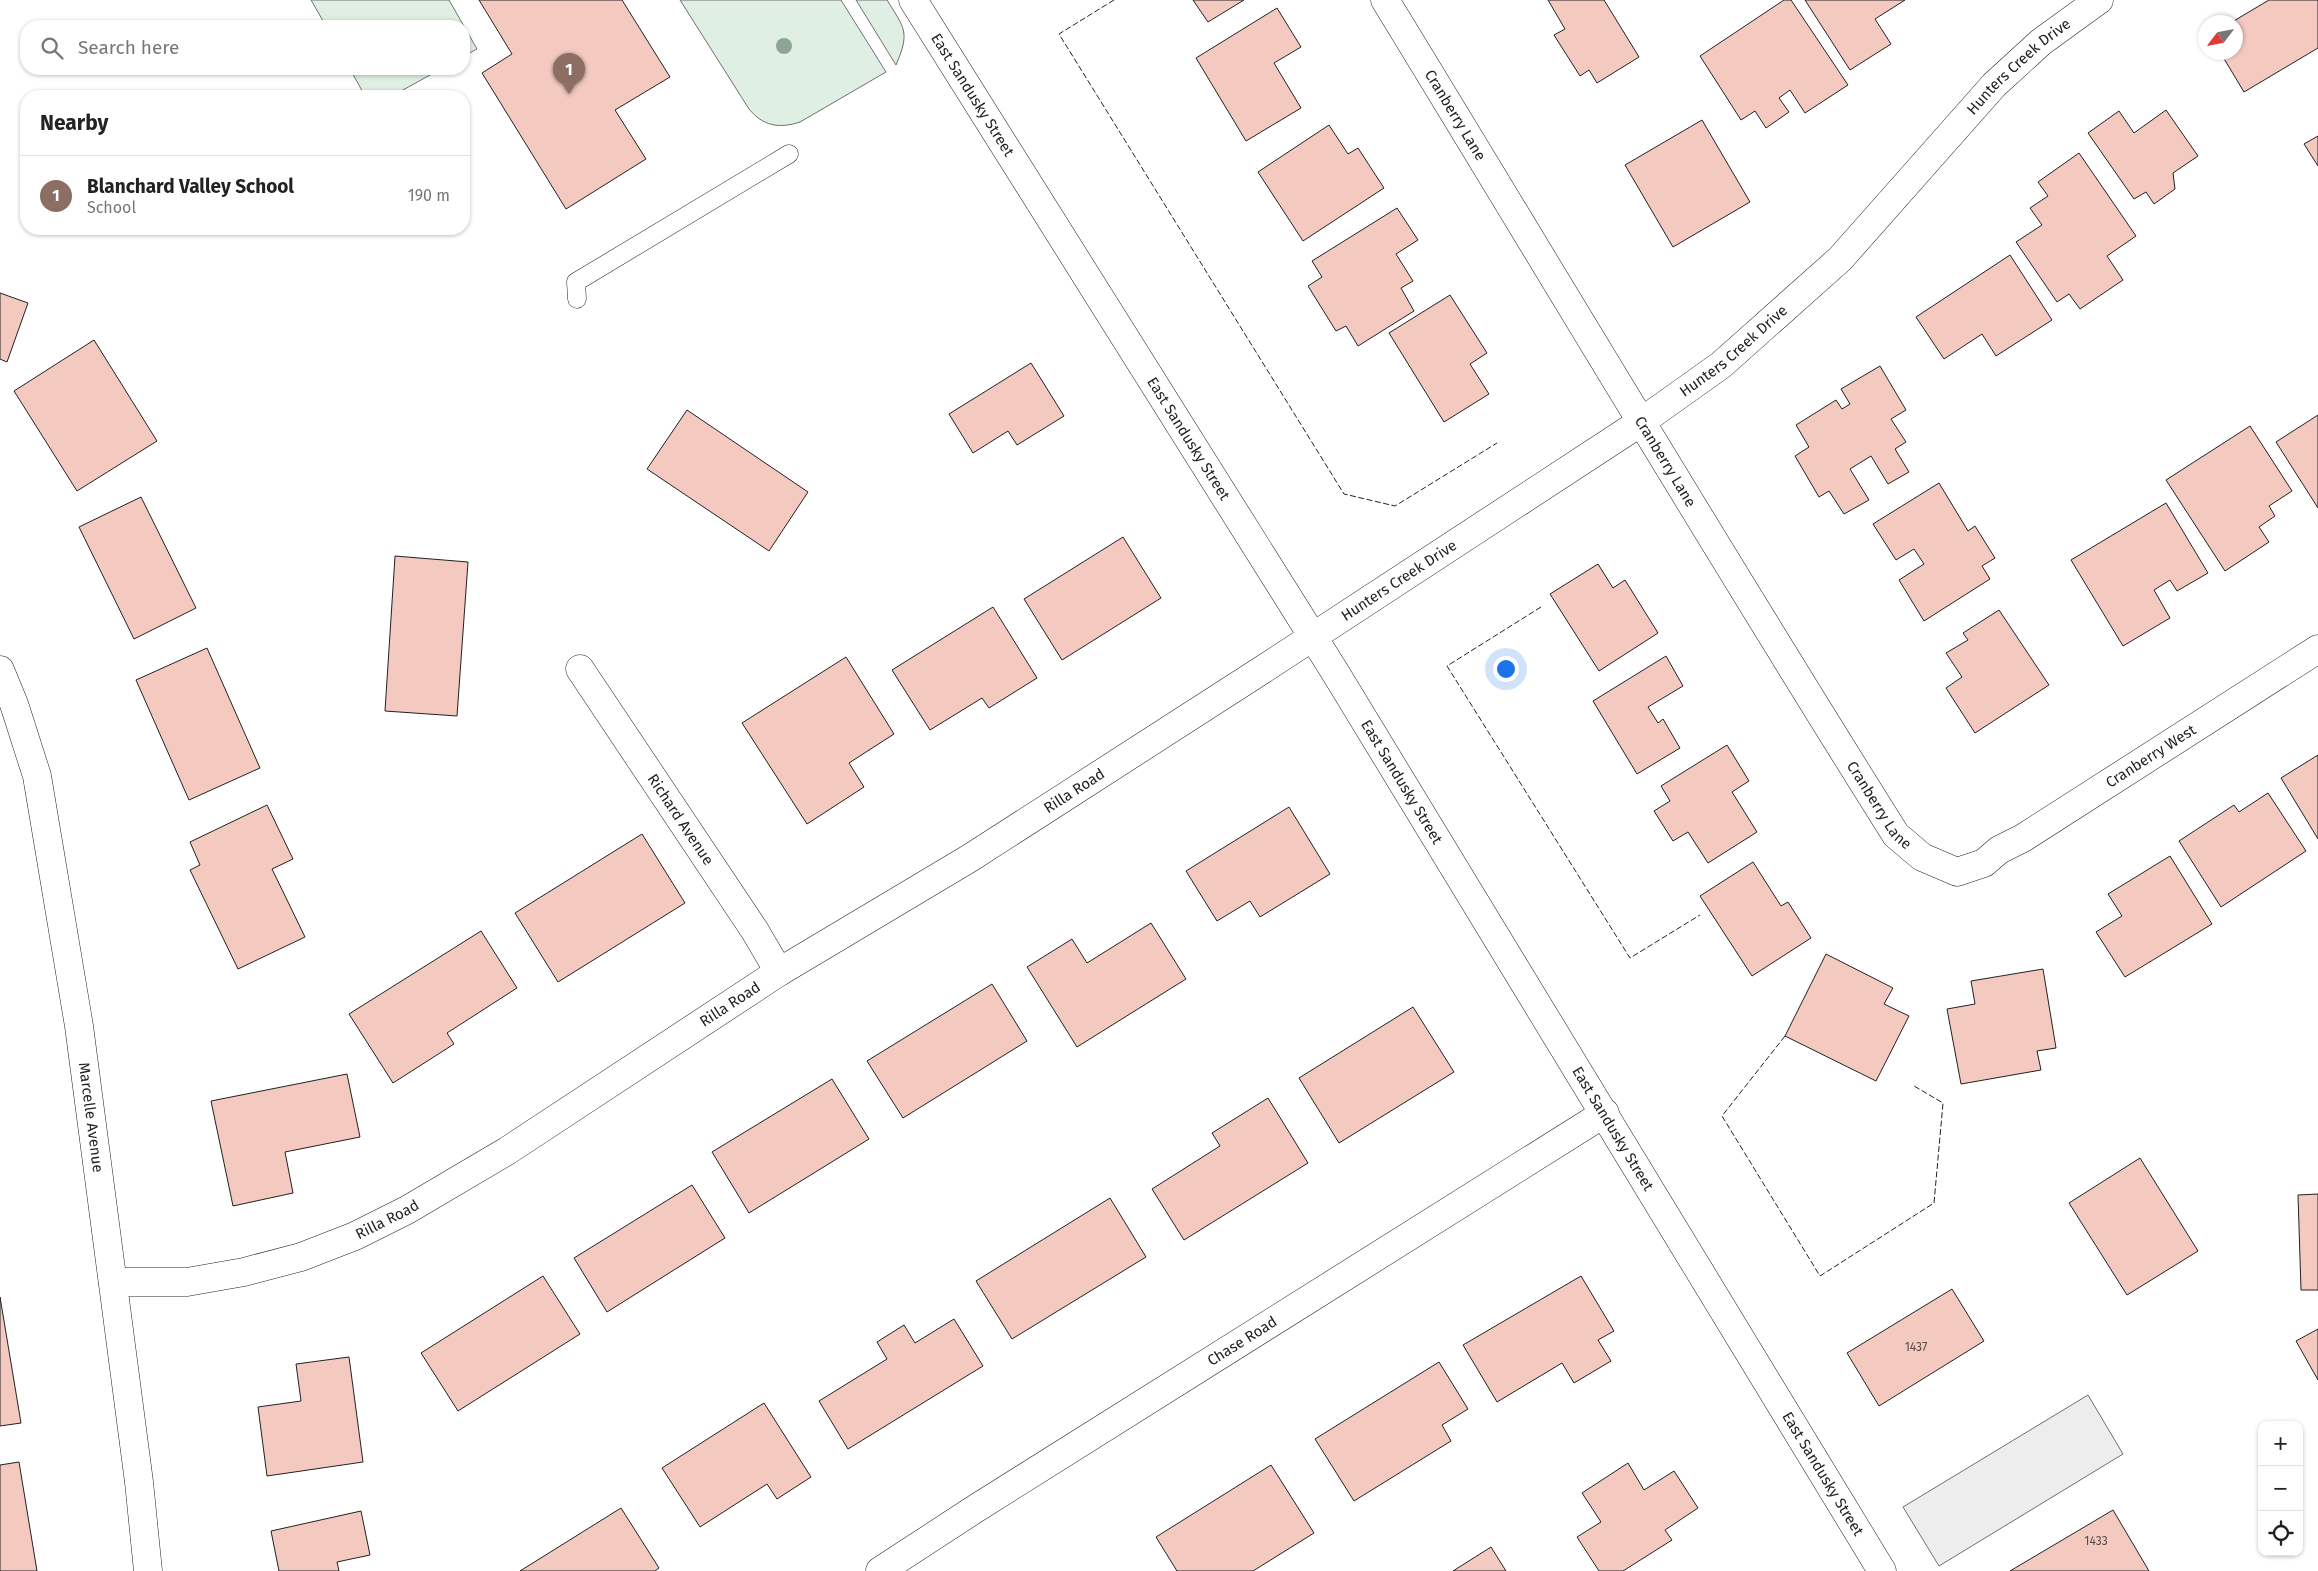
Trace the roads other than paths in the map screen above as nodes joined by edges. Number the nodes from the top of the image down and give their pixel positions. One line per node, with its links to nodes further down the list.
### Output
1 (913, 0): 7 (street, East Sandusky Street)
2 (1385, 0): 6 (street, Cranberry Lane)
3 (2099, 0): 6 (street, Hunters Creek Drive)
4 (789, 154): 5 (lane)
5 (577, 299)
6 (1641, 422): 7 (street, Hunters Creek Drive); 11 (street, Cranberry Lane)
7 (1313, 637): 12 (street, Rilla Road); 13 (street, East Sandusky Street)
8 (2318, 649): 11 (street, Cranberry West)
9 (580, 669): 12 (street, Richard Avenue)
10 (0, 670): 14 (street, Marcelle Avenue)
11 (1984, 863)
12 (779, 972): 14 (street, Rilla Road)
13 (1605, 1113): 16 (street, Chase Road); 17 (street, East Sandusky Street)
14 (113, 1282): 15 (street, Marcelle Avenue)
15 (148, 1571)
16 (880, 1571)
17 (1882, 1571)

